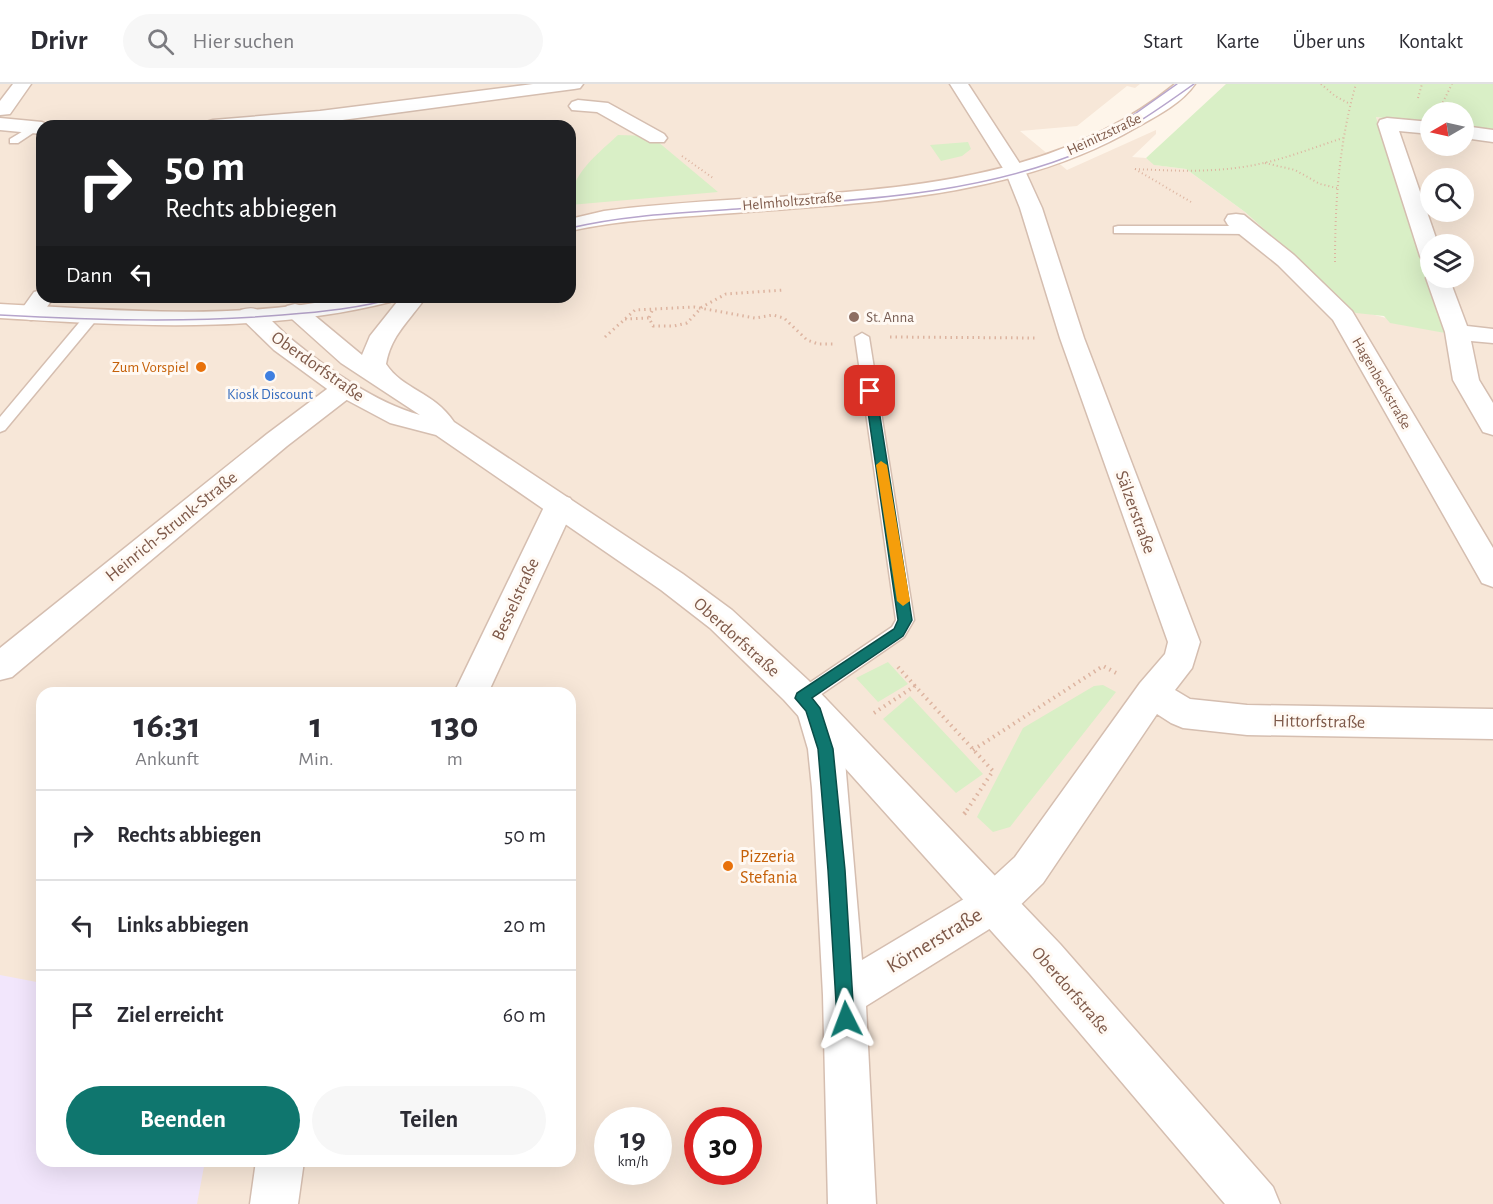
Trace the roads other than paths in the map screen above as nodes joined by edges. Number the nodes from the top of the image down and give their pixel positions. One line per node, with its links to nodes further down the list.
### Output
1 (22, 84): 5 (street)
2 (959, 84): 14 (street, Sälzerstraße)
3 (1186, 84): 14 (street, Heinitzstraße)
4 (570, 85): 6 (street); 12 (street)
5 (2, 117): 7 (street)
6 (284, 120)
7 (36, 127)
8 (1420, 127): 18 (street)
9 (36, 129): 13 (lane)
10 (1474, 133): 11 (street)
11 (1493, 136)
12 (657, 138)
13 (14, 141)
14 (1014, 170): 15 (street, Helmholtzstraße); 39 (street, Sälzerstraße)
15 (576, 224)
16 (1242, 225): 17 (lane); 36 (street, Hagenbeckstraße)
17 (1118, 230)
18 (1424, 234)
19 (1442, 288): 27 (street)
20 (353, 303): 24 (street)
21 (409, 303): 30 (street)
22 (36, 305): 23 (street, Oberdorfstraße); 25 (street, Oberdorfstraße)
23 (0, 311)
24 (295, 311): 26 (street, Oberdorfstraße); 30 (street)
25 (93, 315): 26 (street, Oberdorfstraße); 33 (lane)
26 (250, 315): 31 (street, Oberdorfstraße)
27 (1457, 332): 28 (street); 32 (street)
28 (1493, 336)
29 (862, 341): 40 (lane)
30 (385, 379): 34 (street)
31 (344, 389): 34 (street, Oberdorfstraße); 37 (street, Heinrich-Strunk-Straße)
32 (1493, 426)
33 (0, 427)
34 (444, 428): 35 (street, Oberdorfstraße)
35 (560, 505): 38 (street, Besselstraße); 40 (street, Oberdorfstraße)
36 (1493, 575)
37 (0, 667)
38 (474, 687)
39 (1152, 693): 41 (street, Hittorfstraße); 42 (street, Sälzerstraße)
40 (808, 703): 42 (street, Oberdorfstraße); 43 (street)
41 (1493, 724)
42 (993, 904): 43 (street, Körnerstraße); 47 (street, Oberdorfstraße)
43 (844, 995): 46 (street)
44 (279, 1167): 45 (street)
45 (274, 1204)
46 (852, 1204)
47 (1256, 1204)

